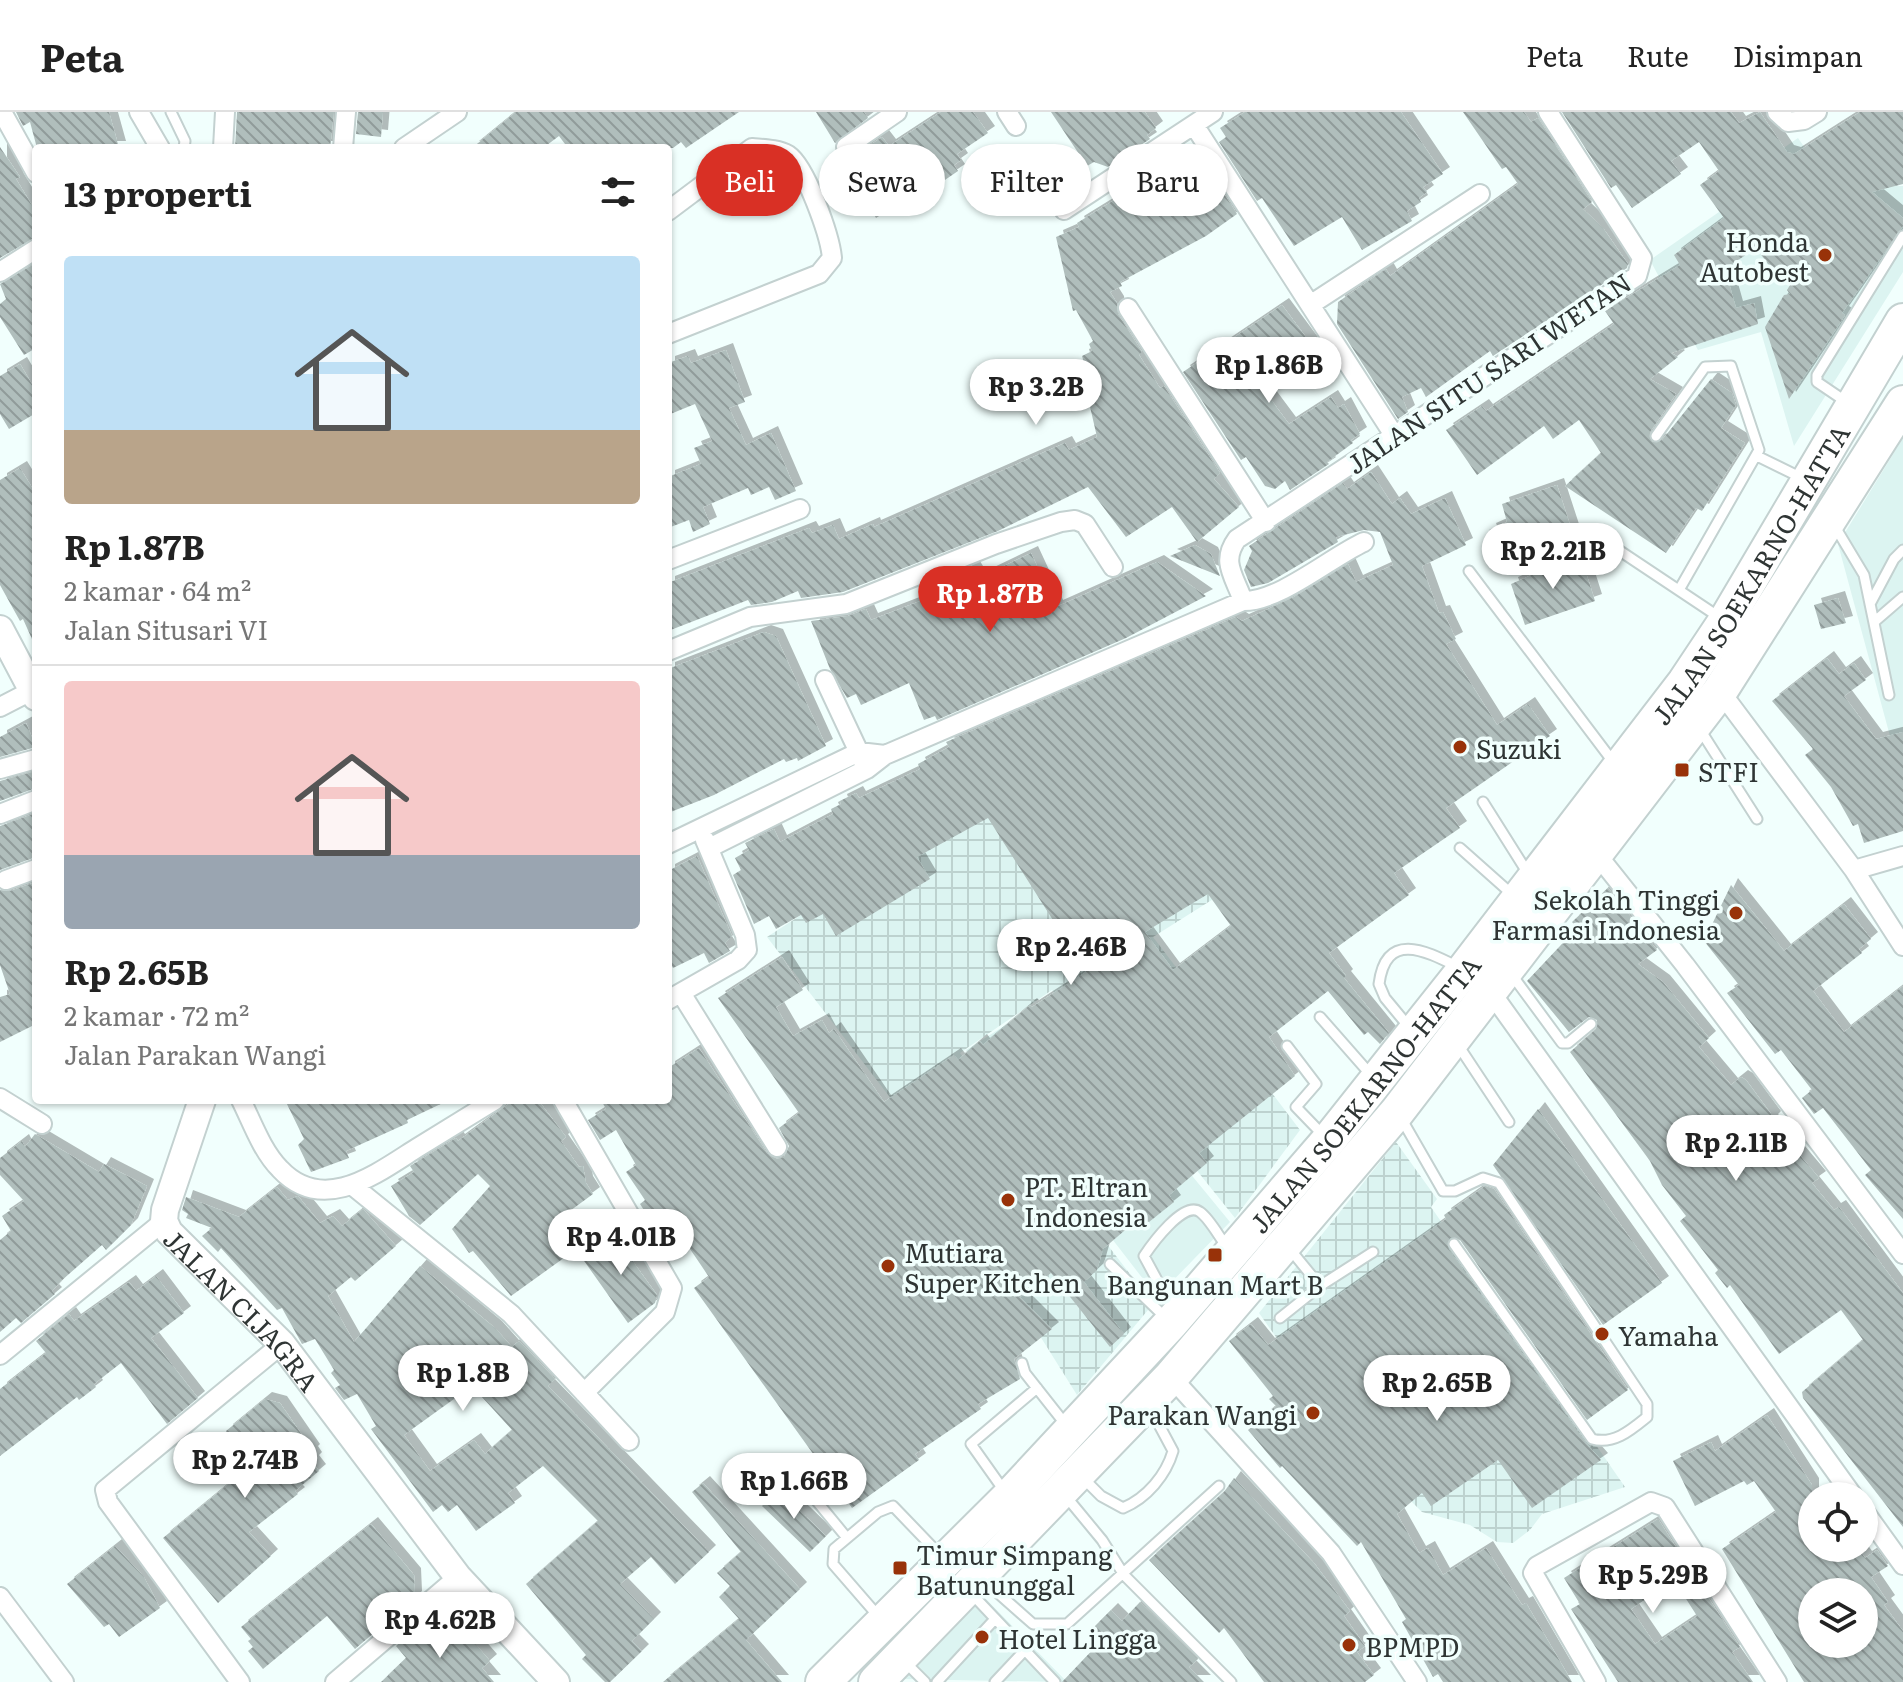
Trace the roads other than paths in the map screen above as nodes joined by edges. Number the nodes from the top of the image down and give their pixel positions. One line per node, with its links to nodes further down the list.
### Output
1 (2, 112): 19 (street)
2 (139, 112): 13 (street)
3 (171, 112): 14 (lane)
4 (225, 112): 15 (street)
5 (346, 112): 16 (street)
6 (457, 112): 17 (street)
7 (897, 112): 18 (street)
8 (1213, 112): 12 (street)
9 (1548, 112): 32 (street, JALAN SITU SARI WETAN)
10 (1777, 112): 11 (street)
11 (1817, 112)
12 (1194, 125): 20 (street); 26 (street)
13 (158, 144)
14 (185, 144)
15 (223, 144)
16 (343, 144)
17 (410, 144)
18 (850, 144)
19 (32, 166)
20 (1091, 192)
21 (1480, 194): 26 (street)
22 (672, 208): 29 (street)
23 (1903, 236): 31 (lane)
24 (32, 252): 25 (street)
25 (0, 272)
26 (1310, 305): 32 (street)
27 (1128, 308): 38 (street)
28 (1903, 321): 31 (highway, JALAN SOEKARNO-HATTA)
29 (672, 332)
30 (1903, 403): 37 (highway, JALAN SOEKARNO-HATTA)
31 (1854, 406): 35 (highway, JALAN SOEKARNO-HATTA)
32 (1394, 435): 38 (street, JALAN SITU SARI WETAN)
33 (1656, 436): 34 (lane)
34 (1757, 456): 35 (lane); 45 (lane)
35 (1809, 481): 49 (highway, JALAN SOEKARNO-HATTA)
36 (800, 509): 42 (street)
37 (1830, 520): 48 (lane); 55 (highway, JALAN SOEKARNO-HATTA)
38 (1266, 522): 47 (street, JALAN SITU SARI WETAN)
39 (1596, 535): 45 (lane)
40 (1364, 542): 47 (street)
41 (1903, 550): 48 (lane)
42 (672, 558)
43 (1113, 567): 52 (street)
44 (1469, 571): 63 (lane)
45 (1679, 590): 49 (lane)
46 (1903, 597): 50 (lane)
47 (1243, 601): 61 (street)
48 (1870, 604): 50 (lane)
49 (1725, 622): 63 (highway, JALAN SOEKARNO-HATTA)
50 (1874, 622): 57 (lane)
51 (0, 629): 54 (street)
52 (672, 649)
53 (825, 680): 61 (street)
54 (32, 690)
55 (1720, 691): 59 (highway, JALAN SOEKARNO-HATTA); 75 (street)
56 (32, 695): 58 (street)
57 (1889, 695)
58 (0, 707)
59 (1695, 722): 67 (lane); 72 (highway, JALAN SOEKARNO-HATTA)
60 (32, 760): 62 (street)
61 (863, 760): 68 (street); 70 (street)
62 (0, 769)
63 (1619, 769): 77 (highway, JALAN SOEKARNO-HATTA)
64 (32, 802): 66 (street)
65 (1483, 802): 77 (lane)
66 (0, 814)
67 (1757, 819)
68 (700, 830): 69 (street); 70 (street)
69 (672, 842)
70 (709, 848): 80 (street)
71 (1460, 848): 77 (lane)
72 (1595, 852): 79 (highway, JALAN SOEKARNO-HATTA); 103 (street)
73 (1903, 856): 75 (street)
74 (32, 870): 76 (street)
75 (1854, 870): 78 (street)
76 (6, 880)
77 (1526, 891): 79 (highway, JALAN SOEKARNO-HATTA)
78 (1903, 946)
79 (1487, 976): 82 (lane); 83 (highway, JALAN SOEKARNO-HATTA); 83 (lane); 84 (highway, JALAN SOEKARNO-HATTA); 118 (street)
80 (674, 997): 96 (street)
81 (1320, 1017): 86 (lane)
82 (1591, 1024)
83 (1414, 1033): 86 (highway, JALAN SOEKARNO-HATTA)
84 (1454, 1039): 92 (highway, JALAN SOEKARNO-HATTA); 93 (lane)
85 (1287, 1046): 95 (lane)
86 (1376, 1081): 95 (highway, JALAN SOEKARNO-HATTA)
87 (0, 1098): 94 (street)
88 (201, 1104): 98 (street, JALAN CIJAGRA)
89 (243, 1104): 97 (street)
90 (488, 1104): 97 (street)
91 (565, 1104): 113 (street)
92 (1397, 1112): 99 (lane); 100 (highway, JALAN SOEKARNO-HATTA)
93 (1509, 1122)
94 (42, 1124)
95 (1329, 1140): 102 (highway, JALAN SOEKARNO-HATTA)
96 (777, 1147)
97 (353, 1186): 113 (street)
98 (167, 1210): 108 (street, JALAN CIJAGRA); 109 (street)
99 (1454, 1244)
100 (1285, 1245): 105 (lane); 111 (highway, JALAN SOEKARNO-HATTA)
101 (1373, 1252): 105 (lane)
102 (1232, 1253): 106 (highway, JALAN SOEKARNO-HATTA); 106 (lane)
103 (1903, 1254)
104 (1110, 1264): 106 (lane)
105 (1320, 1286): 107 (lane)
106 (1178, 1315): 115 (highway, JALAN SOEKARNO-HATTA)
107 (1280, 1318)
108 (282, 1344): 127 (street, JALAN CIJAGRA); 135 (street)
109 (0, 1355)
110 (1022, 1363): 112 (lane)
111 (1171, 1377): 114 (highway, JALAN SOEKARNO-HATTA); 144 (street)
112 (1037, 1388): 115 (lane); 121 (lane)
113 (584, 1393): 116 (street)
114 (1146, 1403): 119 (highway, JALAN SOEKARNO-HATTA); 119 (lane)
115 (1072, 1432): 121 (highway, JALAN SOEKARNO-HATTA)
116 (629, 1441)
117 (792, 1471): 123 (lane)
118 (1843, 1482)
119 (1071, 1483): 126 (lane); 128 (highway, JALAN SOEKARNO-HATTA)
120 (1219, 1486): 126 (lane)
121 (1009, 1497): 124 (highway, JALAN SOEKARNO-HATTA)
122 (1878, 1530): 125 (street)
123 (847, 1538): 124 (lane); 131 (lane)
124 (946, 1561): 131 (highway, JALAN SOEKARNO-HATTA)
125 (1903, 1565)
126 (1124, 1575): 128 (lane); 143 (lane)
127 (458, 1577): 136 (street); 137 (street, JALAN CIJAGRA)
128 (973, 1583): 130 (lane); 133 (highway, JALAN SOEKARNO-HATTA)
129 (0, 1597): 134 (street)
130 (995, 1619): 132 (lane); 140 (lane)
131 (883, 1623): 138 (highway, JALAN SOEKARNO-HATTA)
132 (1025, 1650): 141 (lane); 142 (lane)
133 (884, 1675): 139 (lane)
134 (64, 1682)
135 (240, 1682)
136 (335, 1682)
137 (556, 1682)
138 (823, 1682)
139 (925, 1682)
140 (937, 1682)
141 (995, 1682)
142 (1055, 1682)
143 (1231, 1682)
144 (1417, 1682)
145 (1596, 1682): 146 (street)
146 (1777, 1682)

